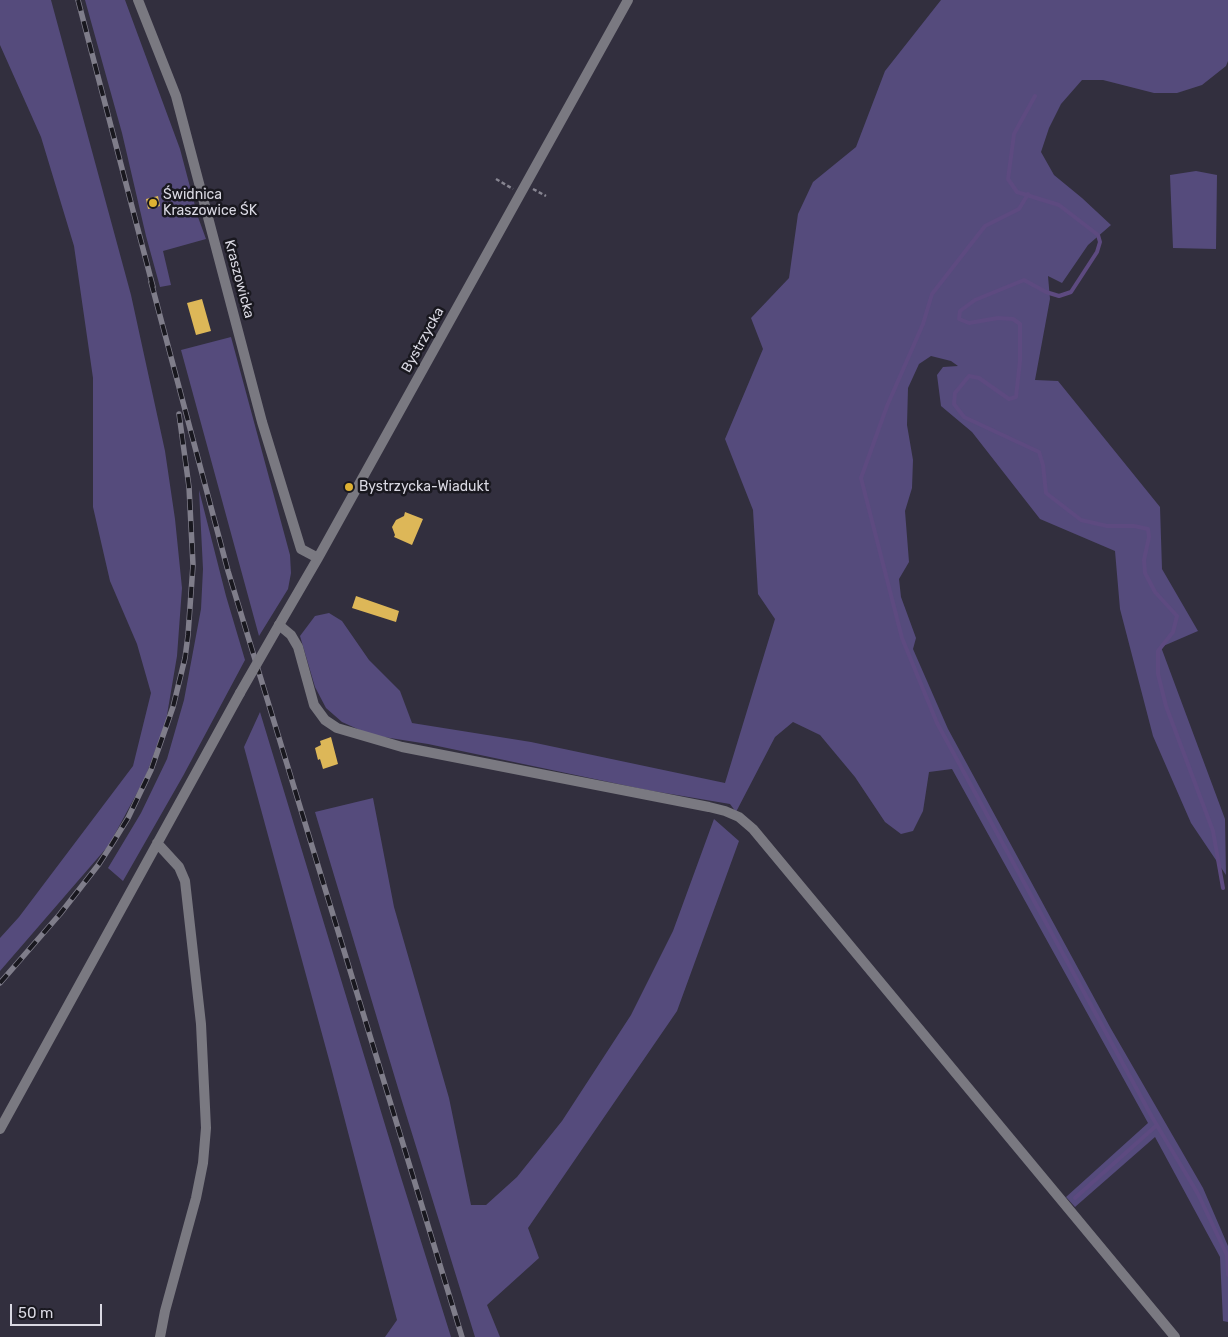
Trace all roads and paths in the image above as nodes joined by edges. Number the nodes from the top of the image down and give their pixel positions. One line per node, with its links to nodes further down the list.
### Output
1 (138, 0): 5 (street, Kraszowicka)
2 (628, 0): 4 (street, Bystrzycka)
3 (496, 179): 4 (path)
4 (520, 193): 5 (street, Bystrzycka)
5 (318, 558): 6 (street, Bystrzycka)
6 (279, 625): 7 (street, Bystrzycka, bridge); 10 (street)
7 (157, 843): 8 (street, Bystrzycka); 9 (street)
8 (0, 1129)
9 (160, 1337)
10 (1175, 1337)

